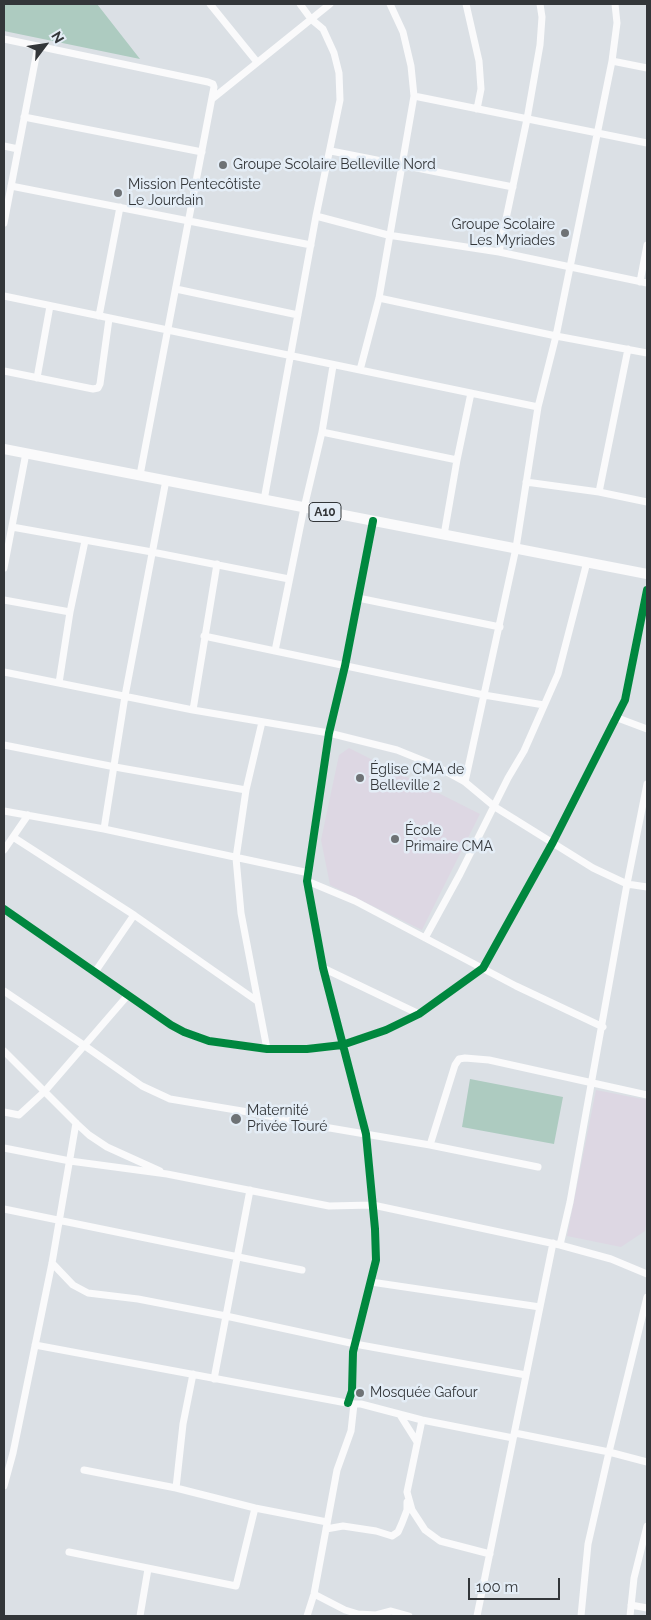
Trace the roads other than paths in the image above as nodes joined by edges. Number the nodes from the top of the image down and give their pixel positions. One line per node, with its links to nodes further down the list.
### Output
1 (210, 4): 12 (street)
2 (300, 4): 8 (street)
3 (330, 4): 8 (street)
4 (390, 4): 14 (street)
5 (466, 4): 16 (street)
6 (540, 4): 18 (street)
7 (616, 4): 11 (street)
8 (311, 19): 12 (street); 23 (street)
9 (4, 38): 10 (street)
10 (38, 46): 15 (street); 17 (street)
11 (612, 61): 13 (street); 19 (street)
12 (257, 62): 15 (street)
13 (647, 68)
14 (414, 96): 16 (street); 25 (street)
15 (212, 99): 24 (street)
16 (477, 109): 18 (street)
17 (24, 117): 22 (street); 24 (street)
18 (527, 119): 19 (street); 27 (street)
19 (598, 133): 20 (street); 36 (street)
20 (647, 143)
21 (4, 146): 22 (street)
22 (18, 149): 26 (street)
23 (331, 151): 25 (street); 29 (street)
24 (202, 152): 30 (street)
25 (401, 164): 27 (street); 32 (street)
26 (11, 186): 28 (street); 31 (street)
27 (513, 187): 35 (street)
28 (120, 207): 30 (street); 43 (street)
29 (316, 216): 32 (street); 33 (street)
30 (189, 220): 33 (street); 38 (street)
31 (4, 223)
32 (388, 235): 35 (street); 40 (street)
33 (311, 245): 42 (street)
34 (647, 245): 37 (street)
35 (499, 252): 36 (street)
36 (571, 267): 37 (street); 46 (street)
37 (644, 283)
38 (176, 289): 42 (street); 45 (street)
39 (4, 296): 41 (street)
40 (379, 298): 46 (street); 51 (street)
41 (50, 306): 43 (street); 53 (street)
42 (298, 315): 49 (street)
43 (98, 316): 44 (street)
44 (109, 318): 45 (street); 53 (street)
45 (167, 329): 49 (street); 60 (street)
46 (556, 336): 47 (street); 55 (street)
47 (628, 349): 48 (street); 63 (street)
48 (647, 353)
49 (291, 354): 50 (street); 64 (street)
50 (333, 366): 51 (street); 56 (street)
51 (360, 370): 54 (street)
52 (4, 371): 53 (street)
53 (37, 378)
54 (471, 392): 55 (street); 59 (street)
55 (538, 407): 62 (street)
56 (322, 432): 59 (street); 66 (street)
57 (4, 449): 58 (main road, A10)
58 (26, 453): 60 (main road, A10); 68 (street)
59 (457, 460): 69 (street)
60 (140, 475): 61 (main road, A10)
61 (166, 480): 64 (main road, A10); 72 (street)
62 (526, 482): 63 (street); 71 (street)
63 (599, 492): 65 (street)
64 (264, 500): 66 (main road, A10)
65 (647, 502)
66 (304, 508): 67 (main road, A10); 77 (street)
67 (373, 521): 69 (main road, A10); 79 (street)
68 (12, 527): 70 (street); 75 (street)
69 (444, 535): 71 (main road, A10)
70 (85, 541): 72 (street); 81 (street)
71 (516, 548): 73 (main road, A10); 82 (street)
72 (152, 552): 74 (street); 89 (street)
73 (587, 562): 76 (main road, A10); 90 (street)
74 (218, 564): 77 (street); 83 (street)
75 (4, 568)
76 (647, 574)
77 (289, 579): 84 (street)
78 (647, 590): 92 (street)
79 (358, 598): 82 (street); 85 (street)
80 (4, 600): 81 (street)
81 (70, 612): 87 (street)
82 (500, 626): 88 (street)
83 (204, 636): 84 (street); 91 (street)
84 (275, 651): 85 (street)
85 (345, 666): 88 (street); 95 (street)
86 (4, 672): 87 (street)
87 (58, 683): 89 (street)
88 (484, 695): 90 (street); 98 (street)
89 (125, 696): 91 (street); 97 (street)
90 (544, 705): 101 (street)
91 (192, 710): 93 (street)
92 (615, 717): 94 (street); 106 (street)
93 (262, 722): 95 (street); 100 (street)
94 (647, 729)
95 (330, 733): 98 (street); 109 (street)
96 (4, 745): 97 (street)
97 (115, 768): 100 (street); 104 (street)
98 (465, 782): 101 (street)
99 (647, 784): 110 (street)
100 (246, 790): 108 (street)
101 (495, 807): 106 (street); 114 (street)
102 (4, 811): 103 (street)
103 (28, 815): 104 (street); 105 (street)
104 (104, 830): 108 (street)
105 (13, 837): 107 (street); 113 (street)
106 (553, 842): 110 (street); 116 (street)
107 (4, 850)
108 (236, 858): 109 (street); 120 (street)
109 (308, 877): 114 (street); 115 (street)
110 (628, 884): 111 (street); 122 (street)
111 (647, 887)
112 (4, 909): 117 (street)
113 (134, 915): 117 (street); 120 (street)
114 (425, 938): 116 (street)
115 (323, 968): 121 (street); 123 (street)
116 (483, 968): 121 (street); 122 (street)
117 (95, 972): 119 (street)
118 (4, 991): 124 (street)
119 (128, 995): 124 (street); 125 (street)
120 (257, 1001): 125 (street)
121 (419, 1014): 123 (street)
122 (603, 1027): 127 (street)
123 (342, 1045): 125 (street); 132 (street)
124 (85, 1046): 128 (street); 132 (street)
125 (267, 1049)
126 (4, 1051): 128 (street)
127 (592, 1082): 129 (street); 133 (street); 142 (street)
128 (45, 1091): 130 (street); 131 (street)
129 (647, 1096)
130 (4, 1112)
131 (76, 1123): 135 (street); 137 (street)
132 (366, 1134): 133 (street); 139 (street)
133 (430, 1145): 136 (street)
134 (4, 1148): 135 (street)
135 (70, 1161): 137 (street); 141 (street)
136 (538, 1167)
137 (167, 1174): 138 (street)
138 (250, 1190): 139 (street); 143 (street)
139 (373, 1205): 142 (street); 147 (street)
140 (4, 1208): 141 (street)
141 (59, 1220): 143 (street); 144 (street)
142 (556, 1244): 146 (street); 149 (street)
143 (237, 1257): 145 (street); 150 (street)
144 (52, 1263): 150 (street); 152 (street)
145 (302, 1270)
146 (647, 1274)
147 (371, 1282): 149 (street); 151 (street)
148 (647, 1297): 161 (street)
149 (540, 1306): 154 (street)
150 (226, 1316): 151 (street); 155 (street)
151 (355, 1344): 154 (street); 156 (street)
152 (35, 1345): 153 (street); 164 (street)
153 (193, 1374): 155 (street); 165 (street)
154 (526, 1375): 159 (street)
155 (214, 1379): 156 (street)
156 (351, 1403): 157 (street); 168 (street)
157 (400, 1415): 158 (street); 160 (street)
158 (422, 1420): 159 (street); 160 (street)
159 (514, 1435): 161 (street); 171 (street)
160 (417, 1442): 166 (street)
161 (609, 1452): 162 (street); 180 (street)
162 (647, 1462)
163 (84, 1470): 165 (street)
164 (4, 1486)
165 (176, 1488): 167 (street)
166 (407, 1492): 168 (street); 171 (street)
167 (255, 1508): 168 (street); 172 (street)
168 (326, 1526): 173 (street)
169 (647, 1526): 174 (street)
170 (69, 1552): 172 (street)
171 (490, 1554): 179 (street)
172 (148, 1569): 176 (street)
173 (314, 1594): 177 (street); 178 (street)
174 (631, 1605): 175 (street); 181 (street)
175 (647, 1608)
176 (140, 1616)
177 (307, 1616)
178 (409, 1616)
179 (477, 1616)
180 (582, 1616)
181 (630, 1616)

